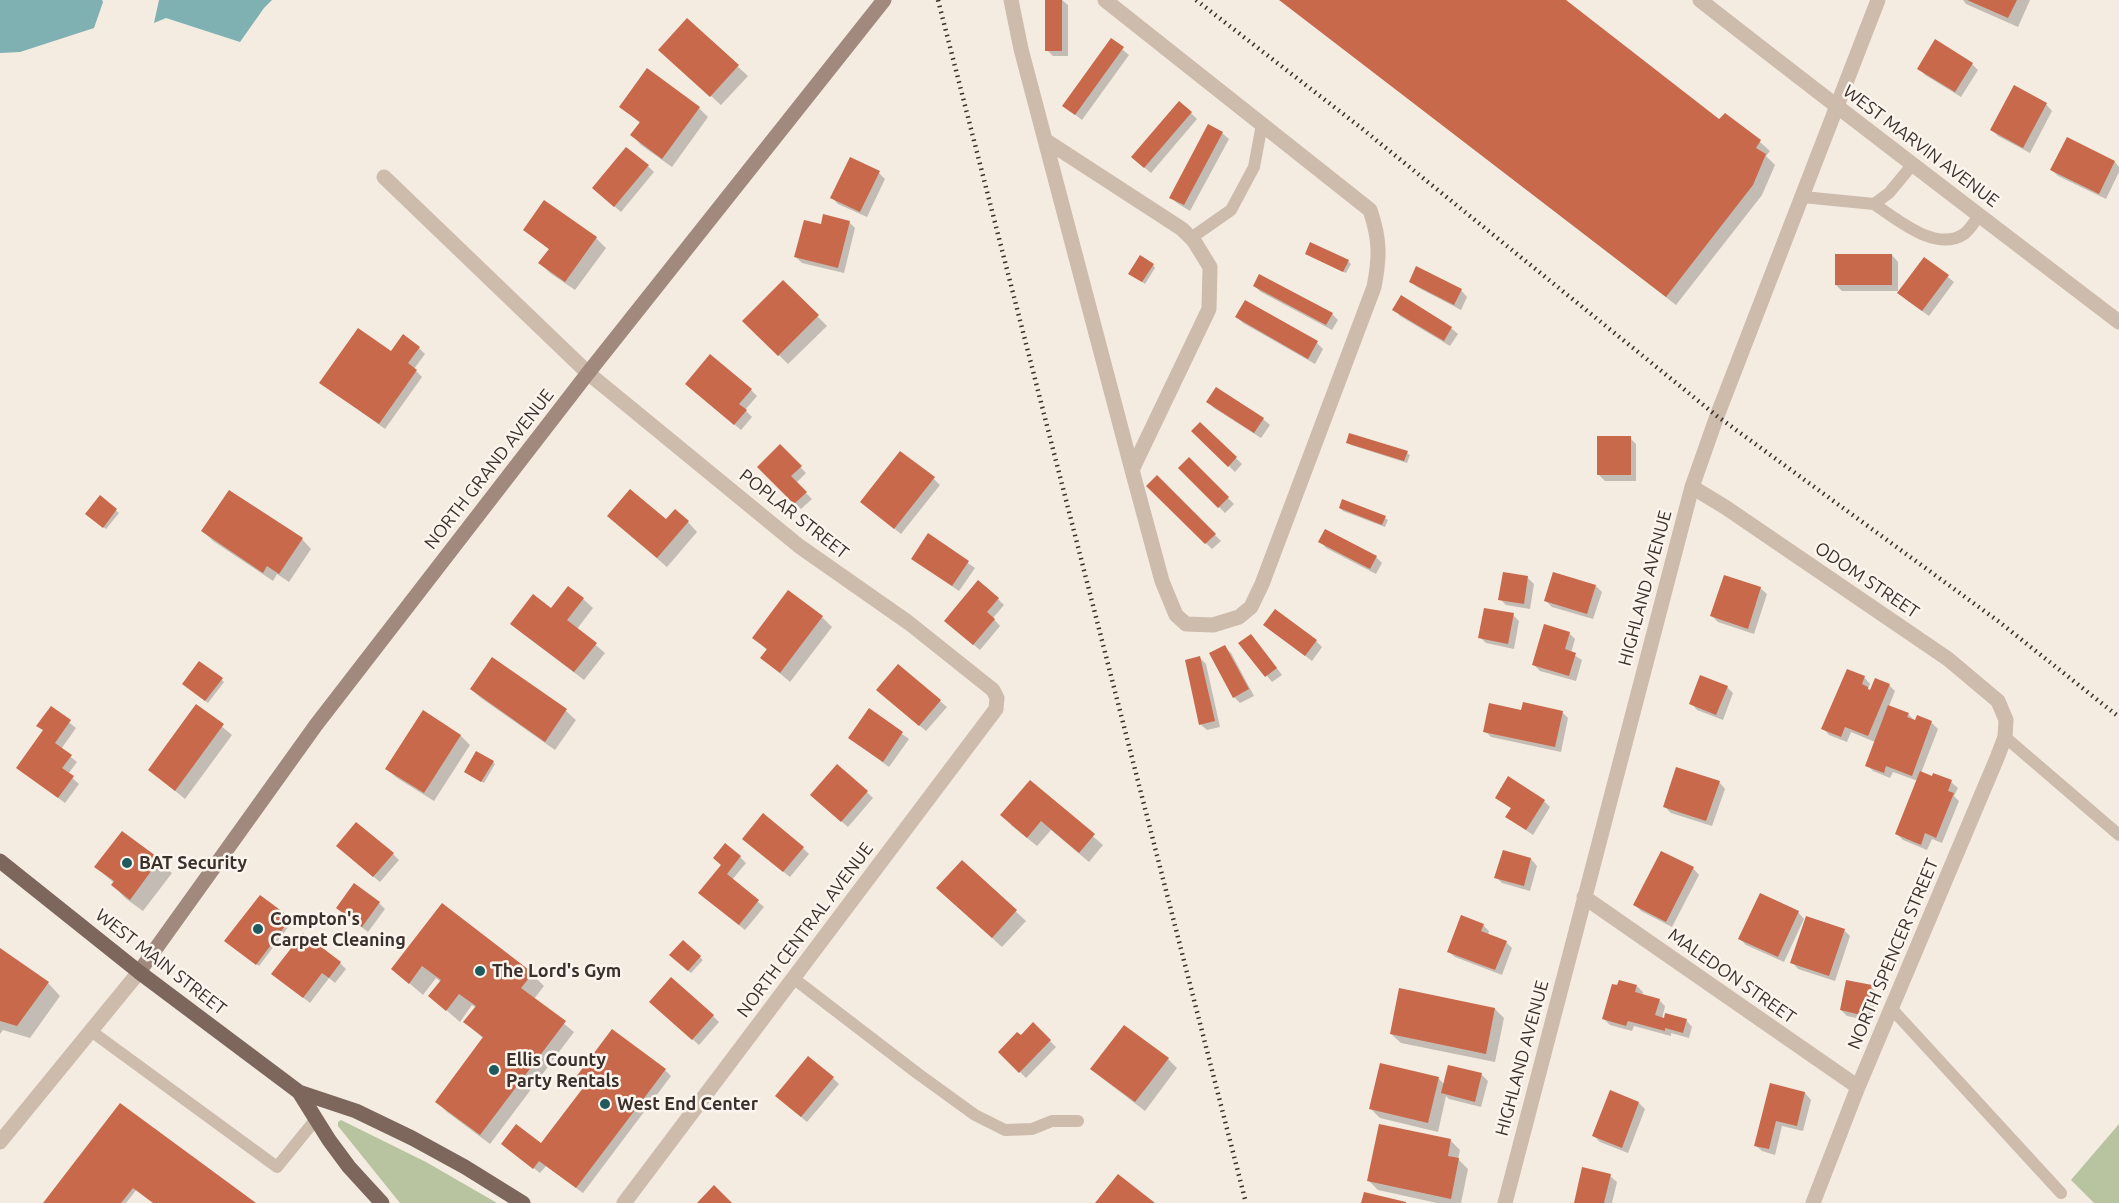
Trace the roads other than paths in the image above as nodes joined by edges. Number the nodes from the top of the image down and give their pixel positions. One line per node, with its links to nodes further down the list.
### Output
1 (884, 0): 16 (main road, NORTH GRAND AVENUE)
2 (1011, 0): 8 (street)
3 (1106, 0): 7 (street)
4 (1700, 0): 6 (street, WEST MARVIN AVENUE)
5 (1878, 0): 6 (street, HIGHLAND AVENUE)
6 (1837, 108): 9 (street, WEST MARVIN AVENUE); 11 (street, HIGHLAND AVENUE)
7 (1262, 124): 14 (lane); 17 (street)
8 (1045, 140): 14 (street); 17 (street)
9 (1913, 164): 12 (lane); 13 (street, WEST MARVIN AVENUE)
10 (384, 177): 16 (street, POPLAR STREET)
11 (1803, 197): 12 (lane); 18 (street, HIGHLAND AVENUE)
12 (1874, 204): 13 (lane)
13 (1980, 215): 15 (street, WEST MARVIN AVENUE)
14 (1191, 238): 17 (street)
15 (2119, 322)
16 (588, 373): 19 (street, POPLAR STREET); 25 (main road, NORTH GRAND AVENUE)
17 (1132, 470)
18 (1692, 487): 20 (street, ODOM STREET); 24 (street, HIGHLAND AVENUE)
19 (981, 681): 26 (street, NORTH CENTRAL AVENUE)
20 (2006, 720): 21 (street, NORTH SPENCER STREET)
21 (2005, 737): 22 (lane); 27 (street, NORTH SPENCER STREET)
22 (2119, 835)
23 (0, 861): 25 (main road, WEST MAIN STREET)
24 (1584, 897): 29 (street, MALEDON STREET); 38 (street, HIGHLAND AVENUE)
25 (139, 972): 28 (street); 30 (main road, WEST MAIN STREET)
26 (794, 978): 32 (lane); 37 (street, NORTH CENTRAL AVENUE)
27 (1891, 1008): 29 (street, NORTH SPENCER STREET); 34 (lane)
28 (91, 1031): 31 (lane); 33 (street)
29 (1858, 1087): 39 (street, NORTH SPENCER STREET)
30 (299, 1092): 31 (main road, WEST MAIN STREET); 36 (main road, WEST MAIN STREET)
31 (316, 1119): 35 (main road, WEST MAIN STREET)
32 (1078, 1121)
33 (0, 1142)
34 (2061, 1193)
35 (382, 1203)
36 (523, 1203)
37 (624, 1203)
38 (1504, 1203)
39 (1813, 1203)

